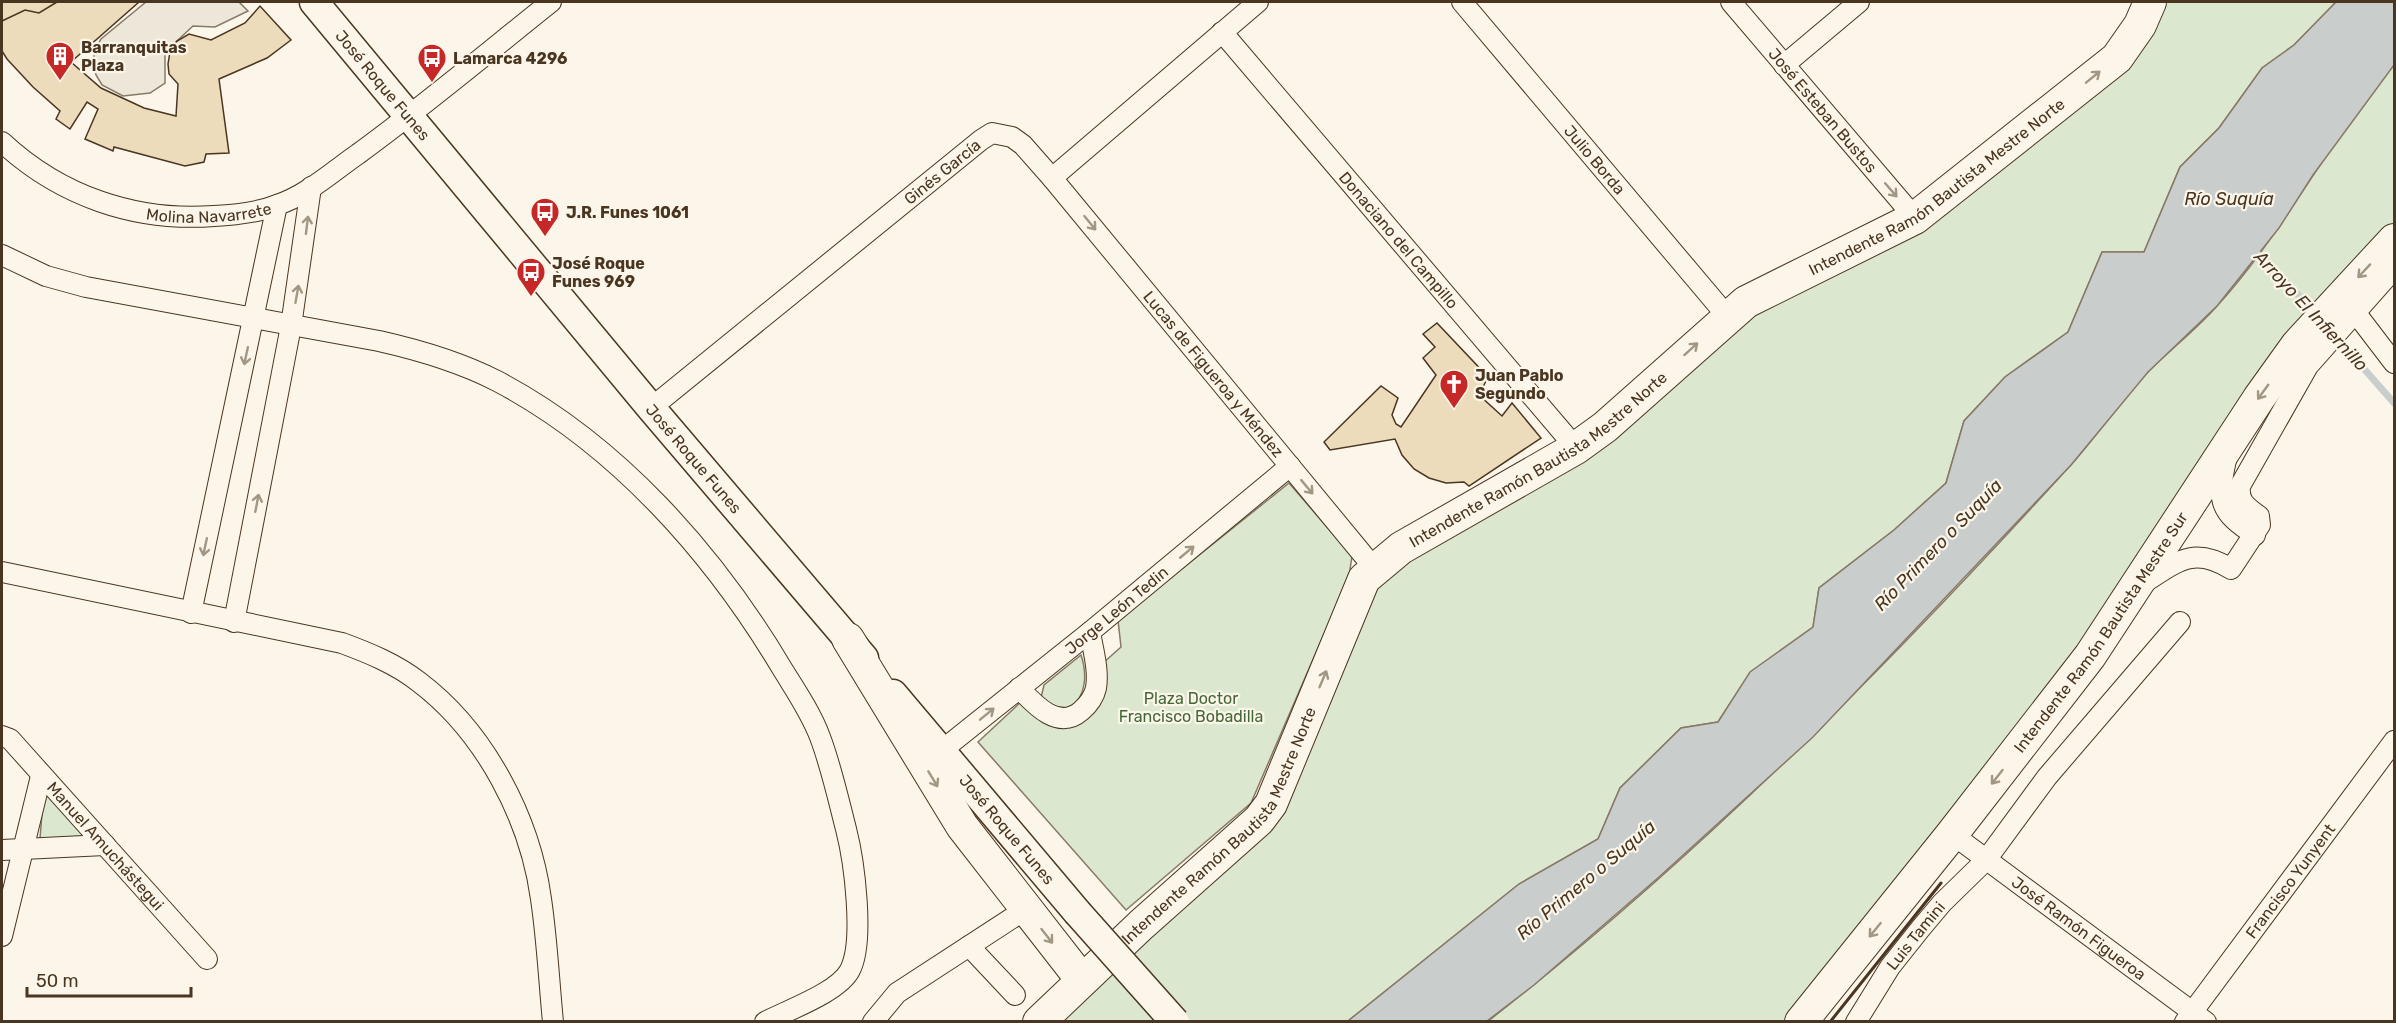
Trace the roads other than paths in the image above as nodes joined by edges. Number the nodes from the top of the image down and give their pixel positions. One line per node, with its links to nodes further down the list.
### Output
1 (314, 2): 10 (main road, José Roque Funes)
2 (551, 2): 10 (street, Molina Navarrete)
3 (1258, 2): 8 (street)
4 (1462, 2): 20 (street, Julio Borda)
5 (1731, 2): 9 (street, José Esteban Bustos)
6 (1859, 2): 9 (street)
7 (2150, 2): 15 (main road, Intendente Ramón Bautista Mestre Norte, one-way to 7)
8 (1222, 32): 12 (street); 27 (street, Donaciano del Campillo)
9 (1784, 65): 15 (street, José Esteban Bustos, one-way to 15)
10 (409, 117): 13 (street, Molina Navarrete); 25 (main road, José Roque Funes)
11 (2, 142): 14 (street, Molina Navarrete)
12 (1053, 178): 25 (street, Ginés García); 28 (street, Lucas de Figueroa y Méndez, one-way to 28)
13 (311, 187): 14 (street, Molina Navarrete); 22 (street, one-way to 13)
14 (278, 205): 21 (street)
15 (1915, 218): 20 (main road, Intendente Ramón Bautista Mestre Norte)
16 (2394, 240): 19 (main road, Intendente Ramón Bautista Mestre Sur, one-way to 19)
17 (2, 255): 21 (street)
18 (2394, 269): 19 (street)
19 (2344, 313): 23 (main road, Intendente Ramón Bautista Mestre Sur); 24 (street)
20 (1727, 316): 27 (main road, Intendente Ramón Bautista Mestre Norte, one-way to 20)
21 (254, 317): 22 (street); 33 (street, one-way to 33)
22 (291, 326): 34 (street, one-way to 22); 56 (street)
23 (2303, 356): 26 (main road, Intendente Ramón Bautista Mestre Sur, one-way to 26); 29 (street)
24 (2394, 363)
25 (651, 408): 37 (main road, José Roque Funes)
26 (2231, 442): 29 (street); 32 (main road, Intendente Ramón Bautista Mestre Sur)
27 (1576, 448): 30 (main road, Intendente Ramón Bautista Mestre Norte)
28 (1290, 466): 30 (street, Lucas de Figueroa y Méndez, one-way to 30); 36 (street, Jorge León Tedin, one-way to 28)
29 (2255, 535): 32 (street)
30 (1374, 568): 52 (main road, Intendente Ramón Bautista Mestre Norte, one-way to 30)
31 (2, 572): 33 (street)
32 (2134, 590): 43 (main road, Intendente Ramón Bautista Mestre Sur, one-way to 43)
33 (191, 614): 34 (street)
34 (234, 622): 55 (street)
35 (2180, 622): 47 (street, Luis Tamini)
36 (1090, 632): 38 (street, Jorge León Tedin); 38 (street)
37 (848, 639): 41 (main road, José Roque Funes); 48 (main road, one-way to 48)
38 (1019, 688): 41 (street, Jorge León Tedin, one-way to 38)
39 (2, 736): 42 (street, Manuel Amuchástegui)
40 (2394, 741): 54 (street, Francisco Yunyent)
41 (941, 751): 59 (main road, José Roque Funes, bridge)
42 (42, 776): 44 (street, Manuel Amuchástegui); 46 (street)
43 (1952, 834): 47 (street, José Ramón Figueroa); 60 (main road, Intendente Ramón Bautista Mestre Sur, one-way to 60)
44 (105, 844): 46 (street); 51 (street, Manuel Amuchástegui)
45 (2, 850): 46 (street)
46 (22, 851): 49 (street)
47 (1986, 860): 54 (street, José Ramón Figueroa); 61 (street, Luis Tamini)
48 (1026, 909): 50 (street); 52 (main road, one-way to 52)
49 (2, 936)
50 (969, 946): 53 (street); 57 (street)
51 (207, 960)
52 (1082, 980): 58 (main road, Intendente Ramón Bautista Mestre Norte)
53 (1015, 994)
54 (2195, 1018)
55 (553, 1022)
56 (765, 1022)
57 (873, 1022)
58 (1039, 1022)
59 (1175, 1022)
60 (1801, 1022)
61 (1856, 1022)

